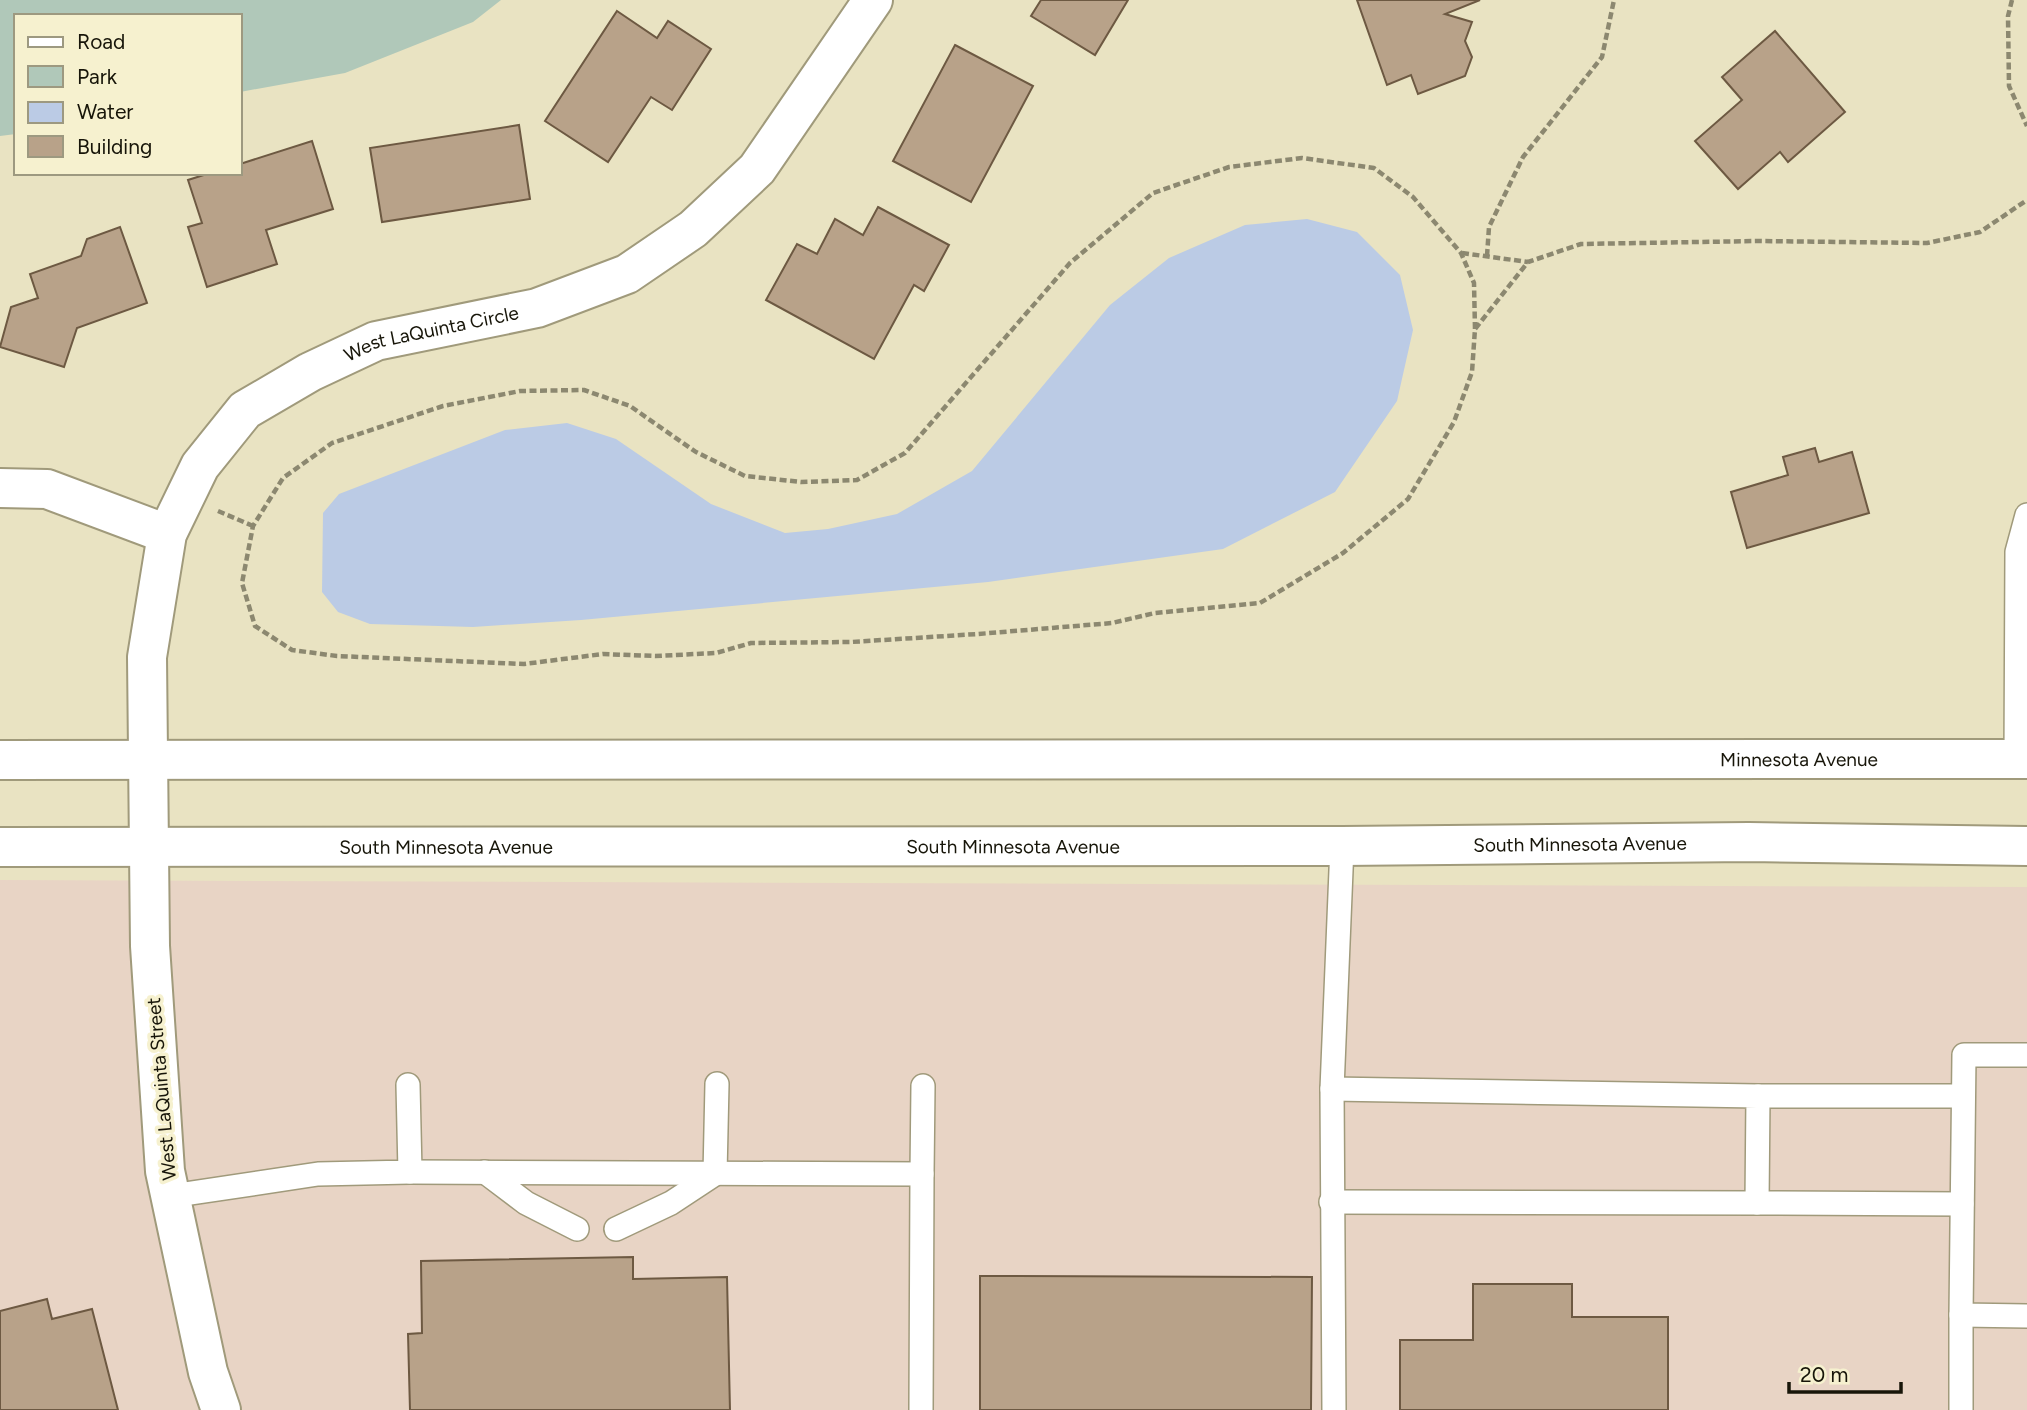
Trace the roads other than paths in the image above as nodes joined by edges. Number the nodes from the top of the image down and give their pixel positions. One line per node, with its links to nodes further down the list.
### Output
1 (873, 0): 4 (main road, West LaQuinta Circle)
2 (0, 488): 4 (main road)
3 (2027, 515): 5 (lane)
4 (167, 534): 8 (main road, West LaQuinta Circle)
5 (2022, 596): 6 (lane)
6 (2008, 759): 8 (main road, Minnesota Avenue)
7 (0, 760): 8 (main road)
8 (148, 760): 12 (main road, West LaQuinta Street)
9 (1342, 846): 10 (main road, South Minnesota Avenue); 12 (main road, South Minnesota Avenue); 17 (lane)
10 (2027, 846)
11 (0, 847): 12 (main road, South Minnesota Avenue)
12 (148, 847): 24 (main road, West LaQuinta Street)
13 (2027, 1055): 19 (lane)
14 (717, 1084): 22 (lane)
15 (408, 1085): 20 (lane)
16 (923, 1086): 23 (lane)
17 (1332, 1089): 18 (lane); 25 (lane)
18 (1758, 1096): 19 (lane); 26 (lane)
19 (1963, 1096): 27 (lane)
20 (410, 1171): 21 (lane); 24 (lane)
21 (485, 1172): 22 (lane); 28 (lane)
22 (715, 1174): 23 (lane); 29 (lane)
23 (922, 1174): 33 (lane)
24 (171, 1196): 32 (main road, West LaQuinta Street)
25 (1331, 1202): 26 (lane); 34 (lane)
26 (1757, 1203): 27 (lane)
27 (1962, 1204): 30 (lane)
28 (577, 1229)
29 (616, 1229)
30 (1961, 1315): 31 (lane); 35 (lane)
31 (2027, 1316)
32 (221, 1410)
33 (921, 1410)
34 (1334, 1410)
35 (1961, 1410)

